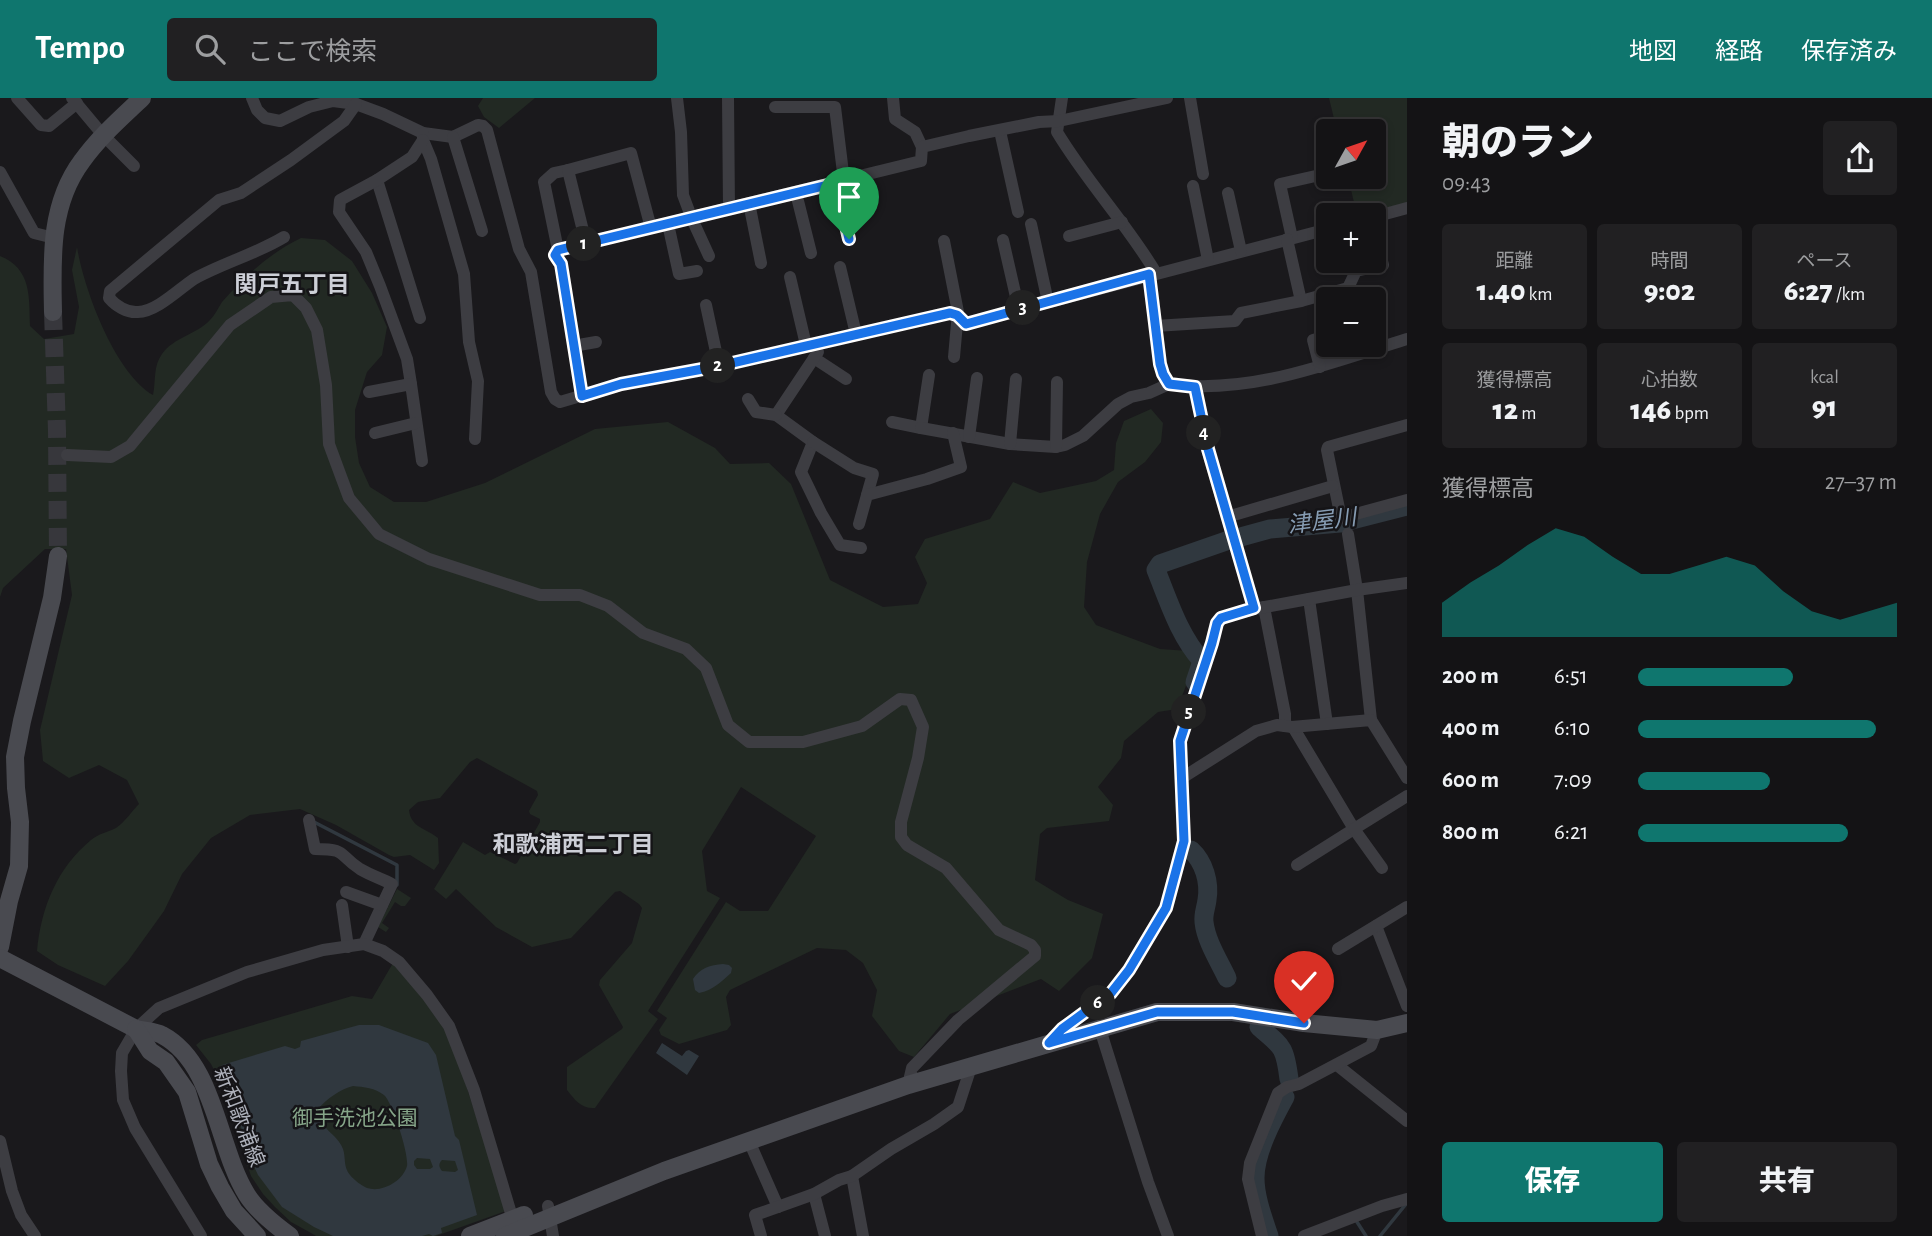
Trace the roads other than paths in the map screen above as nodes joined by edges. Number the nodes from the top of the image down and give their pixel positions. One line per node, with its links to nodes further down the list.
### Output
1 (17, 98): 10 (street)
2 (142, 98): 17 (street)
3 (267, 98): 12 (street)
4 (677, 98): 36 (street)
5 (728, 98): 32 (street)
6 (893, 98): 20 (street)
7 (1062, 98): 15 (street)
8 (1167, 98): 15 (street)
9 (1190, 98): 24 (street)
10 (74, 101): 17 (street)
11 (310, 102): 12 (street); 13 (street)
12 (254, 104)
13 (356, 104): 18 (street); 44 (street)
14 (775, 107): 27 (street)
15 (1059, 121): 16 (street); 37 (street)
16 (1000, 131): 20 (street); 34 (street)
17 (103, 135): 21 (street); 45 (street)
18 (423, 137): 19 (street); 26 (street); 99 (street)
19 (453, 137): 41 (street); 89 (street)
20 (922, 148): 27 (street)
21 (134, 166)
22 (568, 170): 40 (street); 50 (street); 51 (street)
23 (0, 172): 45 (street)
24 (1203, 174)
25 (1316, 176): 47 (street)
26 (377, 180): 68 (street); 85 (street)
27 (840, 182): 29 (street); 46 (street)
28 (1193, 186): 55 (street)
29 (796, 193): 31 (street); 53 (street)
30 (1228, 193): 52 (street)
31 (749, 203): 32 (street); 56 (street)
32 (729, 208): 36 (street)
33 (1407, 208): 35 (street)
34 (1018, 212)
35 (1386, 214)
36 (692, 219): 38 (street); 54 (street)
37 (1122, 222): 43 (street); 60 (street)
38 (668, 224): 40 (street); 58 (street)
39 (1031, 224): 63 (street)
40 (651, 228): 50 (street)
41 (482, 231)
42 (1316, 232): 47 (street)
43 (1069, 236)
44 (284, 237)
45 (54, 238): 66 (street)
46 (849, 239)
47 (1290, 239): 52 (street); 62 (street)
48 (1003, 240): 65 (street)
49 (944, 241): 67 (street)
50 (586, 243): 51 (street)
51 (558, 250): 74 (street)
52 (1241, 251): 55 (street)
53 (811, 253)
54 (709, 256)
55 (1208, 260): 60 (street)
56 (761, 263)
57 (841, 267): 70 (street)
58 (697, 271)
59 (1355, 273): 62 (street)
60 (1153, 274): 63 (street); 69 (street)
61 (790, 277): 73 (street)
62 (1301, 301): 69 (street)
63 (1048, 302): 65 (street)
64 (706, 305): 78 (street)
65 (1018, 310): 67 (street)
66 (53, 312)
67 (957, 315): 70 (street); 75 (street)
68 (420, 318)
69 (1155, 326): 86 (street)
70 (856, 334): 73 (street)
71 (596, 342): 74 (street)
72 (1406, 342): 79 (street)
73 (813, 344): 77 (street); 78 (street)
74 (573, 346): 89 (street)
75 (954, 356)
76 (1317, 357): 79 (street)
77 (814, 358): 82 (street); 91 (street)
78 (719, 366): 89 (street)
79 (1320, 367): 87 (street)
80 (929, 375): 95 (street)
81 (977, 377): 98 (street)
82 (846, 379)
83 (1016, 379): 101 (street)
84 (1057, 382): 102 (street)
85 (411, 384): 88 (street); 93 (street)
86 (1169, 384): 87 (street); 102 (street)
87 (1195, 387): 108 (street)
88 (369, 392)
89 (582, 396)
90 (748, 399): 91 (street)
91 (776, 415): 100 (street)
92 (892, 422): 95 (street)
93 (416, 424): 96 (street); 104 (street)
94 (1407, 425): 105 (street)
95 (921, 428): 97 (street)
96 (375, 433)
97 (953, 433): 98 (street); 106 (street)
98 (969, 437): 101 (street)
99 (475, 439)
100 (813, 442): 106 (street); 111 (street)
101 (1010, 444): 102 (street)
102 (1056, 447)
103 (67, 455): 144 (street)
104 (422, 461)
105 (1334, 486): 107 (street); 108 (street)
106 (867, 495): 109 (street)
107 (1407, 500)
108 (1227, 517): 116 (street)
109 (859, 524)
110 (1348, 534): 114 (street)
111 (861, 548)
112 (58, 556): 131 (street)
113 (1407, 583): 114 (street)
114 (1357, 590): 115 (street); 117 (street)
115 (1309, 599): 116 (street); 118 (street)
116 (1259, 608): 119 (street); 120 (street)
117 (1371, 720): 118 (street); 121 (street)
118 (1327, 724): 119 (street)
119 (1289, 727): 120 (street); 124 (street)
120 (1182, 778): 141 (street)
121 (1407, 778)
122 (1407, 796): 124 (street)
123 (309, 820): 127 (street)
124 (1354, 829): 125 (street); 126 (street)
125 (1297, 865)
126 (1382, 868)
127 (382, 905): 130 (street); 132 (street)
128 (1407, 907): 129 (street)
129 (1376, 926): 133 (street); 135 (street)
130 (365, 944): 132 (street); 153 (street)
131 (0, 947)
132 (348, 947): 139 (street)
133 (1338, 949)
134 (0, 958): 139 (street, 新和歌浦線)
135 (1401, 972): 136 (street)
136 (1407, 1006)
137 (1407, 1023): 140 (street)
138 (1100, 1029): 140 (street); 141 (street); 163 (street)
139 (136, 1030): 155 (street); 156 (street, 新和歌浦線); 157 (street, 新和歌浦線)
140 (1377, 1030): 142 (street)
141 (1049, 1043): 143 (street)
142 (1337, 1065): 145 (street); 164 (street)
143 (971, 1067): 144 (street); 148 (street)
144 (908, 1085): 147 (street)
145 (1407, 1121)
146 (0, 1140): 154 (street)
147 (750, 1140): 151 (street); 152 (street)
148 (852, 1176): 149 (street); 162 (street)
149 (814, 1194): 151 (street); 161 (street)
150 (1407, 1199): 165 (street)
151 (778, 1207): 160 (street)
152 (550, 1211): 153 (street); 159 (street)
153 (513, 1231): 158 (street)
154 (35, 1236)
155 (201, 1236)
156 (257, 1236)
157 (290, 1236)
158 (470, 1236)
159 (553, 1236)
160 (761, 1236)
161 (825, 1236)
162 (863, 1236)
163 (1168, 1236)
164 (1262, 1236)
165 (1304, 1236)

